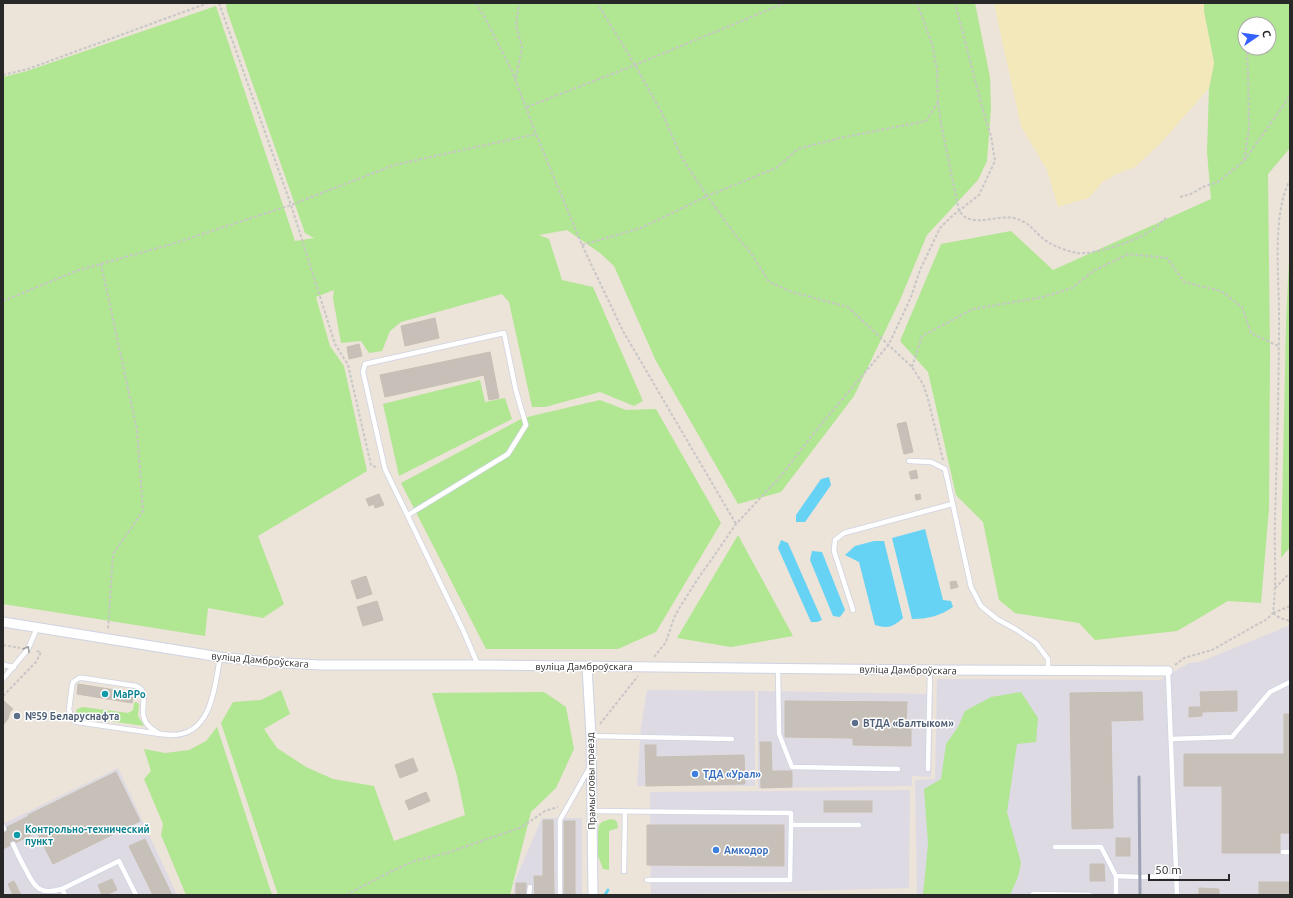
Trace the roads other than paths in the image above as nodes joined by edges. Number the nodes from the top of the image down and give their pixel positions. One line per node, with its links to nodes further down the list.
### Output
1 (909, 461): 2 (lane)
2 (952, 504): 4 (lane); 14 (lane)
3 (408, 515): 3 (lane); 9 (lane)
4 (853, 610)
5 (3, 622): 6 (street, вуліца Дамброўскага)
6 (36, 628): 7 (street, вуліца Дамброўскага); 10 (lane, one-way to 6)
7 (220, 657): 9 (street, вуліца Дамброўскага); 18 (lane)
8 (3, 665): 10 (lane)
9 (478, 665): 11 (street, вуліца Дамброўскага)
10 (14, 667): 16 (lane)
11 (587, 667): 12 (street, вуліца Дамброўскага); 19 (street, Прамысловы праезд)
12 (778, 668): 13 (street, вуліца Дамброўскага); 23 (lane)
13 (930, 670): 14 (street, вуліца Дамброўскага); 24 (lane)
14 (1048, 671): 15 (street, вуліца Дамброўскага)
15 (1168, 671): 21 (lane)
16 (3, 679)
17 (1290, 682): 21 (lane)
18 (160, 734): 18 (lane)
19 (591, 736): 20 (lane); 22 (street, Прамысловы праезд)
20 (732, 739)
21 (1171, 739): 35 (lane)
22 (591, 764): 25 (street, Прамысловы праезд); 42 (lane)
23 (898, 769)
24 (928, 769)
25 (592, 810): 26 (lane); 43 (street, Прамысловы праезд)
26 (625, 811): 27 (lane); 33 (lane)
27 (790, 825): 28 (lane); 36 (lane)
28 (859, 825)
29 (12, 844): 38 (lane)
30 (1055, 847): 34 (lane)
31 (1283, 852): 32 (lane)
32 (1290, 852)
33 (624, 871)
34 (1116, 876): 35 (lane); 46 (lane)
35 (1177, 876): 47 (lane)
36 (647, 880)
37 (530, 887): 41 (lane)
38 (62, 889): 39 (lane); 40 (lane)
39 (65, 895)
40 (136, 895)
41 (530, 895)
42 (560, 895)
43 (593, 895)
44 (1032, 895): 45 (lane)
45 (1090, 895)
46 (1116, 895)
47 (1178, 895)

